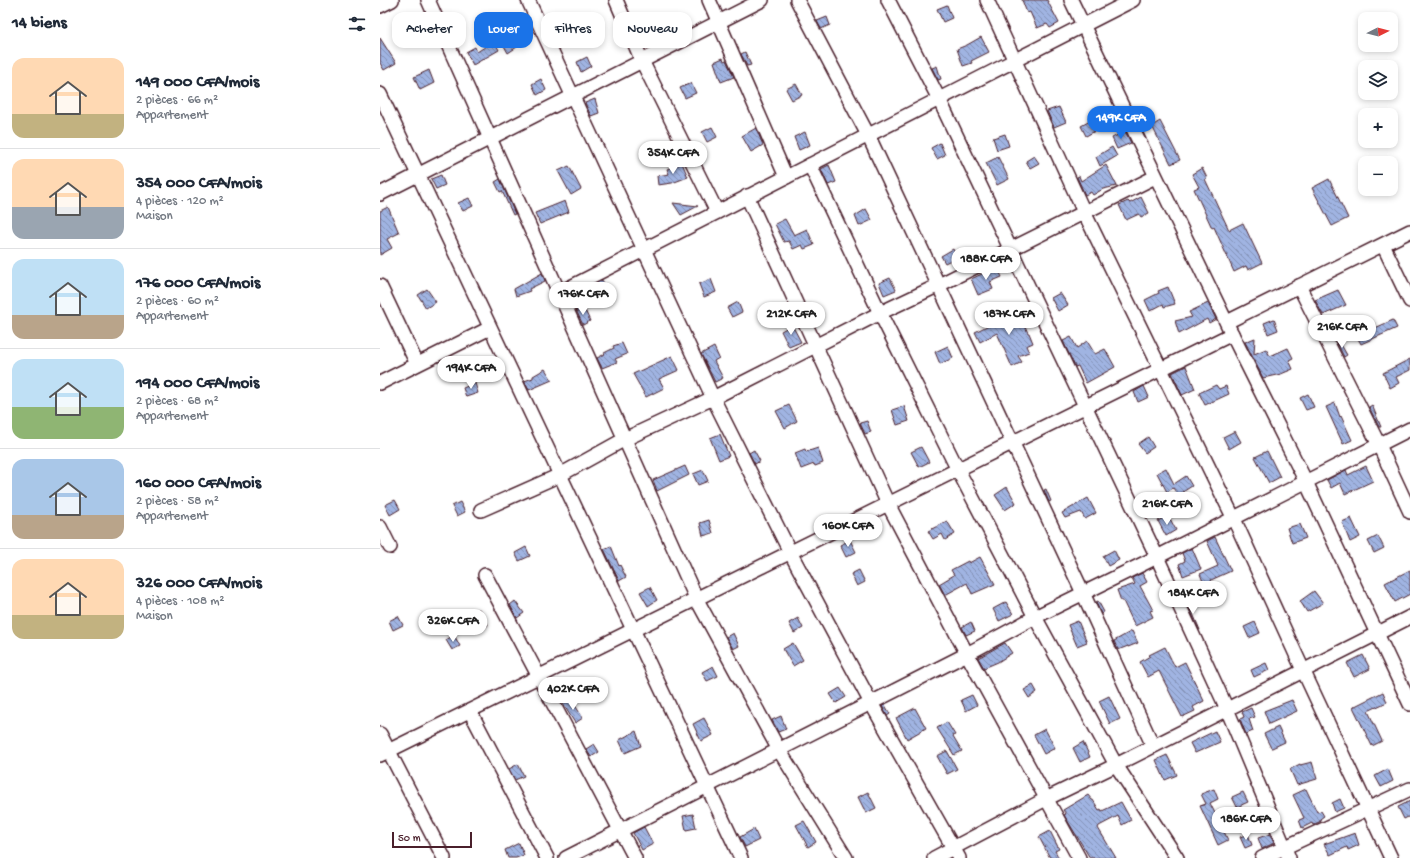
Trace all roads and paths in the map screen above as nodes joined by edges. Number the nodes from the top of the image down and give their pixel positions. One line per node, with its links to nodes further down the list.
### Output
1 (392, 0): 12 (street)
2 (428, 0): 21 (street)
3 (528, 0): 18 (street)
4 (616, 0): 16 (street)
5 (709, 0): 13 (street)
6 (762, 0): 13 (street)
7 (797, 0): 20 (street)
8 (888, 0): 19 (street)
9 (987, 0): 15 (street)
10 (1071, 0): 14 (street)
11 (1133, 0): 14 (street)
12 (380, 6)
13 (719, 22): 16 (street); 24 (street)
14 (1084, 26): 15 (street); 25 (street)
15 (1015, 60): 19 (street); 29 (street)
16 (642, 61): 18 (street); 28 (street)
17 (380, 94): 23 (street)
18 (572, 96): 21 (street); 33 (street)
19 (939, 99): 20 (street); 32 (street)
20 (868, 135): 22 (street); 34 (street)
21 (490, 138): 23 (street); 37 (street)
22 (810, 164): 24 (street); 39 (street)
23 (418, 175): 26 (street); 40 (street)
24 (786, 177): 27 (street)
25 (1155, 177): 29 (street); 41 (street)
26 (380, 194)
27 (747, 196): 28 (street); 42 (street)
28 (717, 212): 33 (street)
29 (1084, 212): 32 (street); 44 (street)
30 (1410, 232): 31 (street)
31 (1383, 245): 36 (street); 38 (street)
32 (1011, 249): 34 (street); 47 (street)
33 (644, 250): 37 (street); 46 (street)
34 (939, 285): 39 (street); 50 (street)
35 (380, 286): 43 (street)
36 (1299, 286): 41 (street); 51 (street)
37 (559, 293): 49 (street)
38 (1410, 301)
39 (880, 313): 42 (street); 52 (street)
40 (490, 328): 43 (street); 53 (street)
41 (1229, 328): 44 (street); 54 (street)
42 (816, 346): 46 (street); 55 (street)
43 (417, 364): 45 (street)
44 (1160, 369): 47 (street); 58 (street)
45 (380, 383)
46 (712, 398): 49 (street); 61 (street)
47 (1085, 406): 50 (street); 62 (street)
48 (1410, 429): 51 (street)
49 (625, 440): 53 (street); 65 (street)
50 (1011, 443): 52 (street); 64 (street)
51 (1379, 445): 54 (street); 57 (street)
52 (958, 470): 55 (street); 66 (street)
53 (560, 475): 56 (street); 68 (street)
54 (1306, 482): 58 (street); 69 (street)
55 (888, 504): 61 (street); 70 (street)
56 (481, 510)
57 (1410, 512)
58 (1234, 519): 62 (street); 71 (street)
59 (380, 527): 60 (street)
60 (390, 547)
61 (790, 552): 65 (street); 73 (street)
62 (1157, 557): 64 (street); 75 (street)
63 (485, 575): 72 (street)
64 (1083, 593): 66 (street); 78 (street)
65 (696, 598): 68 (street); 79 (street)
66 (1035, 617): 70 (street); 81 (street)
67 (1410, 617): 69 (street)
68 (632, 630): 72 (street); 82 (street)
69 (1376, 634): 71 (street); 74 (street)
70 (967, 654): 73 (street); 84 (street)
71 (1303, 670): 75 (street); 85 (street)
72 (538, 677): 76 (street); 86 (street)
73 (870, 703): 79 (street); 87 (street)
74 (1410, 704)
75 (1227, 709): 78 (street); 88 (street)
76 (470, 710): 80 (street); 90 (street)
77 (380, 734): 80 (street)
78 (1153, 746): 81 (street)
79 (779, 750): 82 (street); 94 (street)
80 (384, 753): 89 (street)
81 (1116, 765): 84 (street); 97 (street)
82 (707, 786): 86 (street); 93 (street)
83 (1410, 789): 85 (street)
84 (1046, 799): 87 (street); 96 (street)
85 (1368, 808): 88 (street); 99 (street)
86 (620, 830): 91 (street); 92 (street)
87 (956, 853): 95 (street)
88 (1287, 853): 98 (street)
89 (444, 858)
90 (547, 858)
91 (566, 858)
92 (635, 858)
93 (741, 858)
94 (846, 858)
95 (934, 858)
96 (1079, 858)
97 (1177, 858)
98 (1262, 858)
99 (1391, 858)

